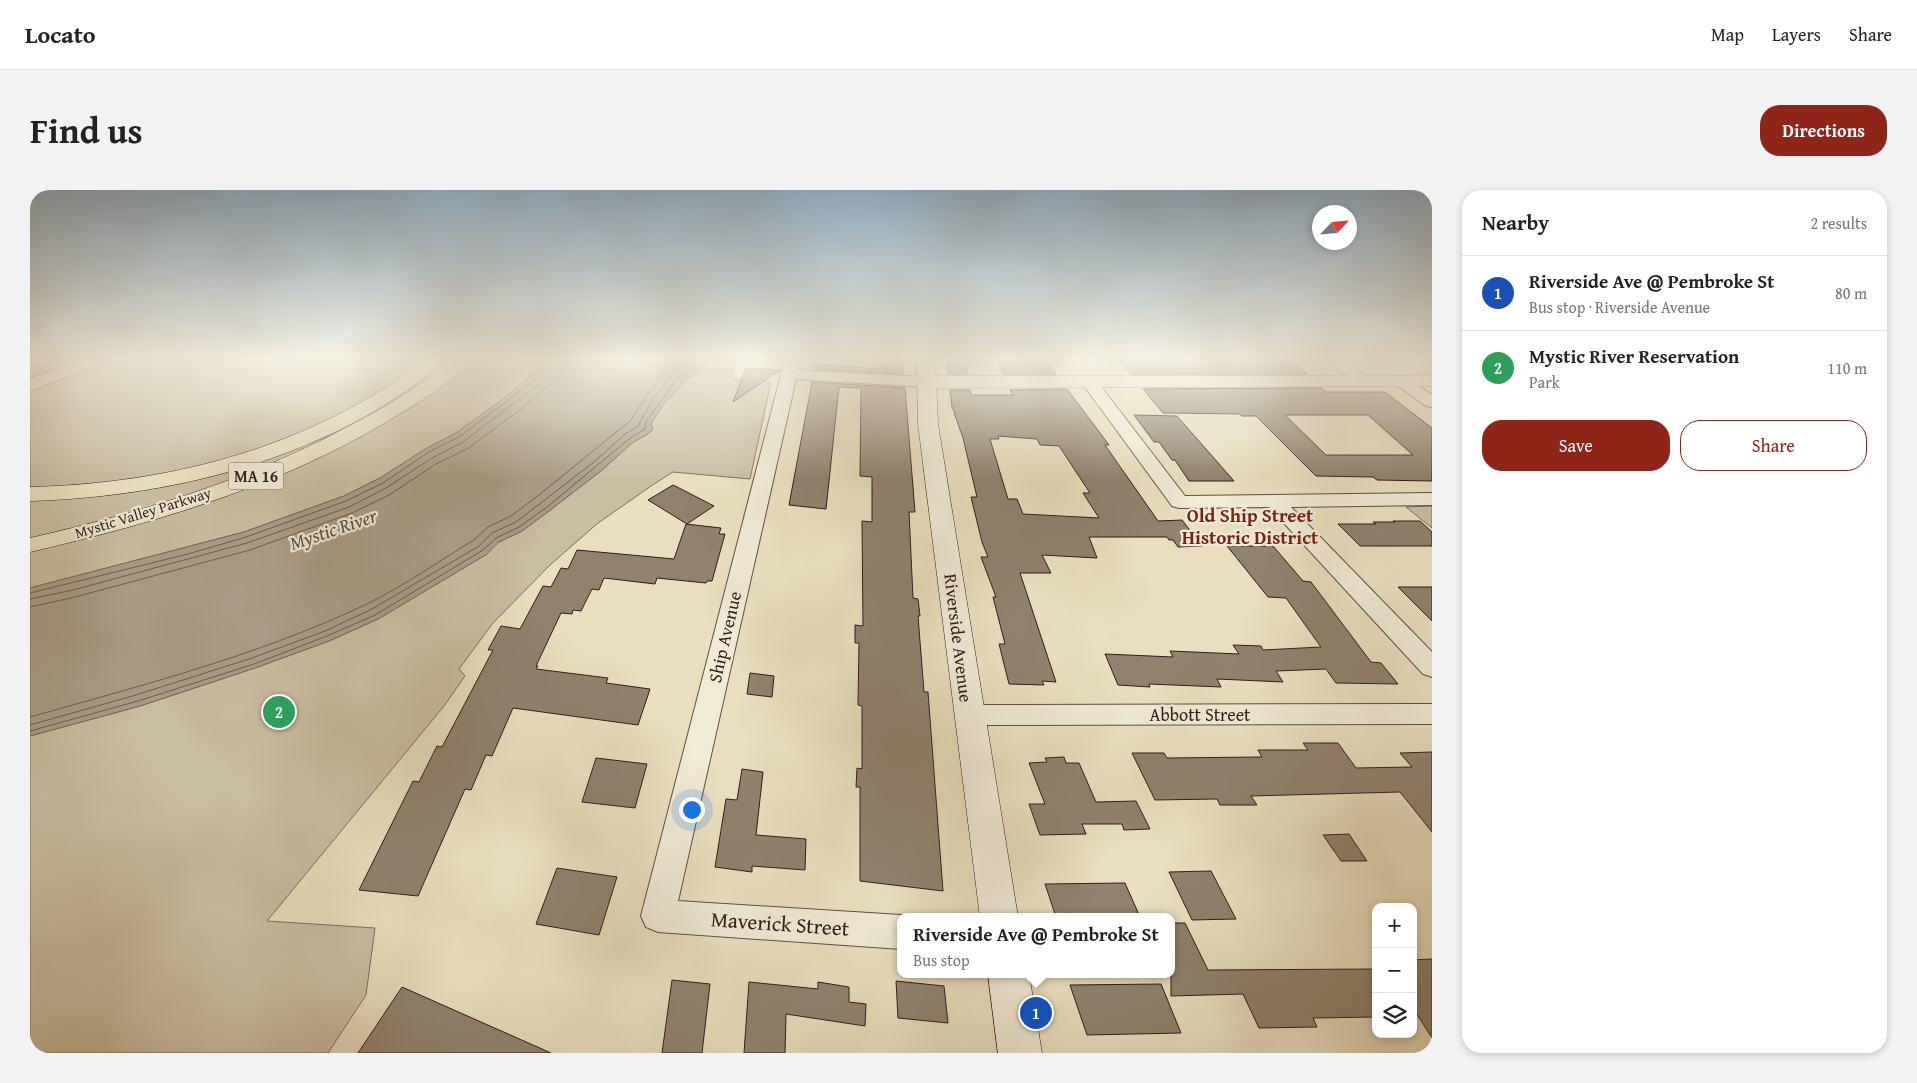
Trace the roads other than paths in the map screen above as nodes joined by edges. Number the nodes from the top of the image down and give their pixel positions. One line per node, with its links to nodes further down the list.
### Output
1 (380, 399): 6 (main road)
2 (410, 399): 9 (main road, Mystic Valley Parkway / MA 16)
3 (784, 399): 14 (street, Ship Avenue)
4 (929, 399): 12 (main road, Riverside Avenue)
5 (1102, 399): 8 (street)
6 (30, 494)
7 (1432, 499): 8 (street)
8 (1274, 501): 10 (street)
9 (30, 545)
10 (1432, 668)
11 (1432, 714): 12 (street, Abbott Street)
12 (968, 715): 13 (main road, Riverside Avenue)
13 (998, 913)
14 (658, 916): 15 (street, Maverick Street)
15 (897, 932)
16 (1009, 978): 17 (main road)
17 (1020, 1053)

